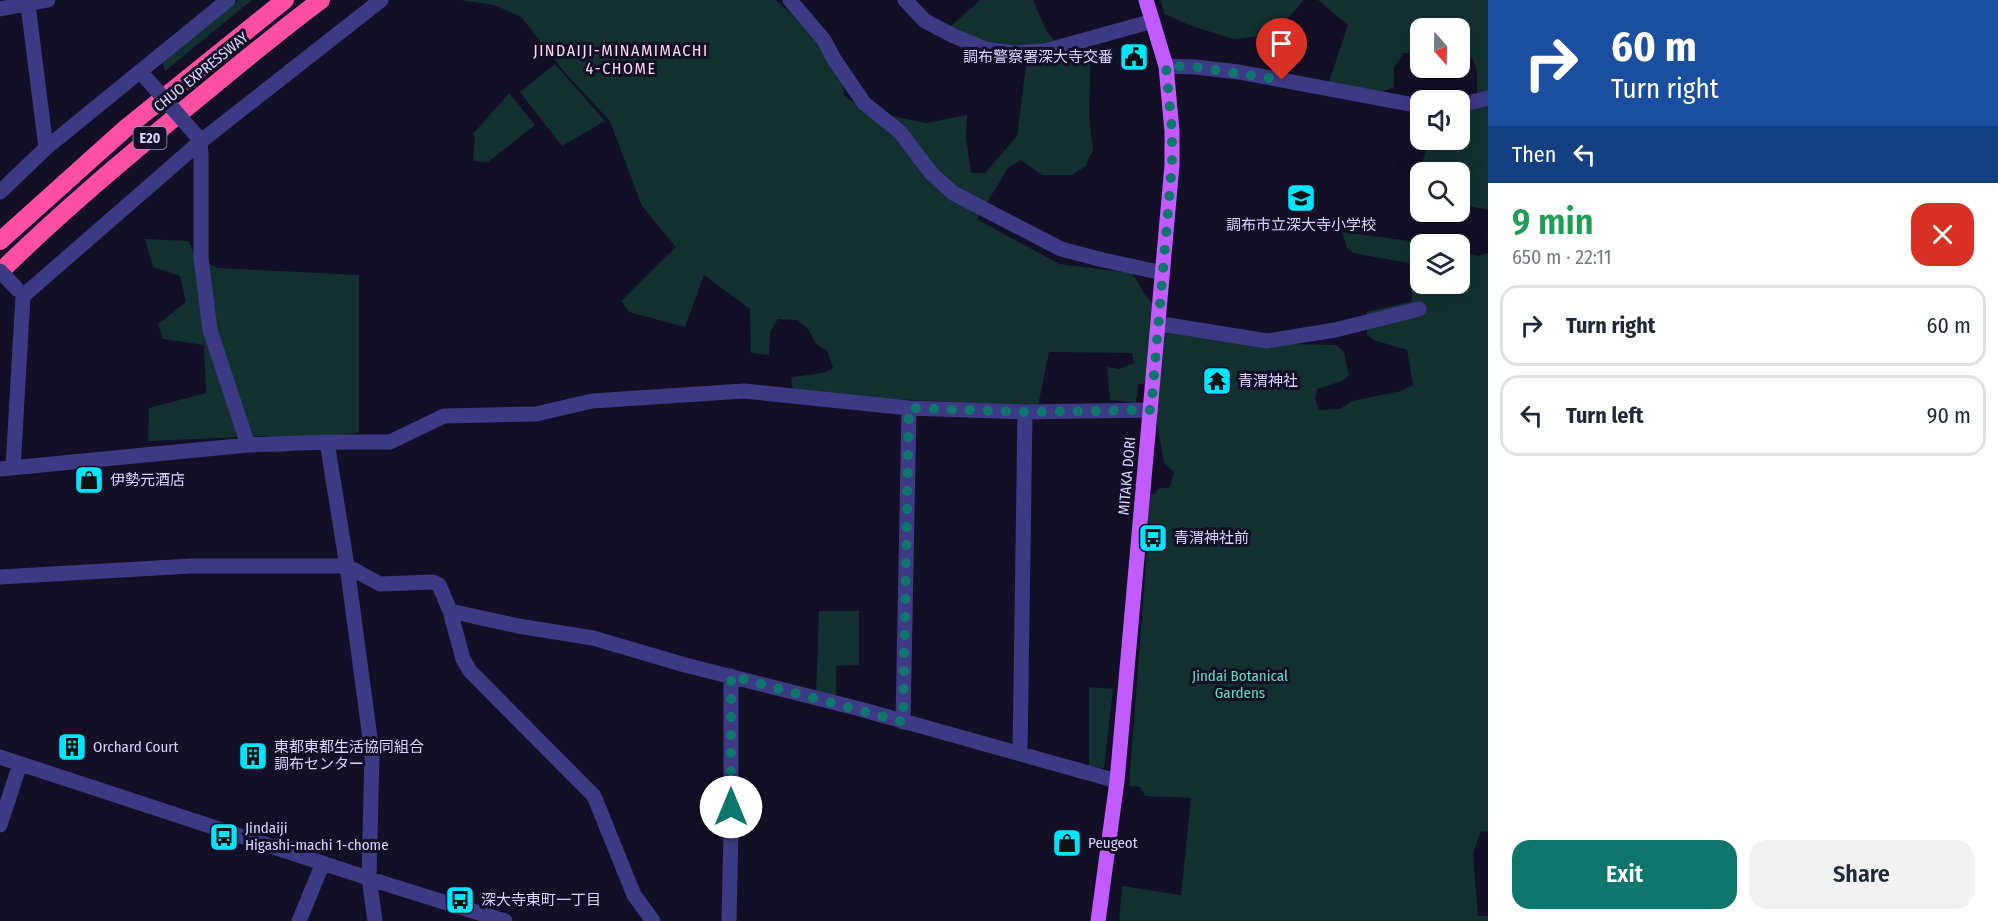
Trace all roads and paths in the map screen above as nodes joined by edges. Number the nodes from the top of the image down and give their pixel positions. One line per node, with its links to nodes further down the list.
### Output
1 (48, 0): 9 (street)
2 (228, 0): 13 (street)
3 (285, 0): 20 (highway, CHUO EXPRESSWAY / E20)
4 (321, 0): 21 (highway, CHUO EXPRESSWAY / E20)
5 (381, 0): 17 (street)
6 (790, 0): 22 (street)
7 (905, 0): 11 (street)
8 (1146, 0): 11 (main road, MITAKA DORI)
9 (28, 5): 10 (street); 18 (street)
10 (0, 9)
11 (1154, 21): 12 (main road, MITAKA DORI)
12 (1166, 66): 16 (street); 22 (main road, MITAKA DORI)
13 (143, 74): 17 (street, bridge); 18 (street)
14 (1488, 98): 15 (street)
15 (1470, 102)
16 (1410, 104)
17 (198, 139): 23 (street); 30 (street)
18 (46, 148): 19 (street)
19 (0, 192)
20 (0, 241)
21 (0, 271): 23 (street, bridge)
22 (1163, 273): 25 (main road, MITAKA DORI)
23 (20, 292): 31 (street)
24 (1419, 309): 25 (street)
25 (1159, 326): 27 (main road, MITAKA DORI)
26 (909, 408): 28 (street); 29 (street); 36 (street)
27 (1151, 410): 28 (street); 40 (main road, MITAKA DORI)
28 (1025, 412): 37 (street)
29 (327, 442): 30 (street); 32 (street)
30 (248, 445): 31 (street)
31 (3, 470)
32 (347, 566): 33 (street); 34 (street); 43 (street)
33 (0, 577)
34 (450, 611): 35 (street); 47 (street)
35 (731, 676): 36 (street); 48 (street)
36 (903, 722): 37 (street)
37 (1020, 754): 40 (street)
38 (0, 758): 39 (street)
39 (20, 764): 41 (street); 42 (street)
40 (1117, 781): 49 (main road, MITAKA DORI)
41 (0, 825)
42 (323, 863): 43 (street); 44 (street)
43 (369, 878): 45 (street); 46 (street)
44 (299, 921)
45 (375, 921)
46 (505, 921)
47 (653, 921)
48 (729, 921)
49 (1098, 921)

